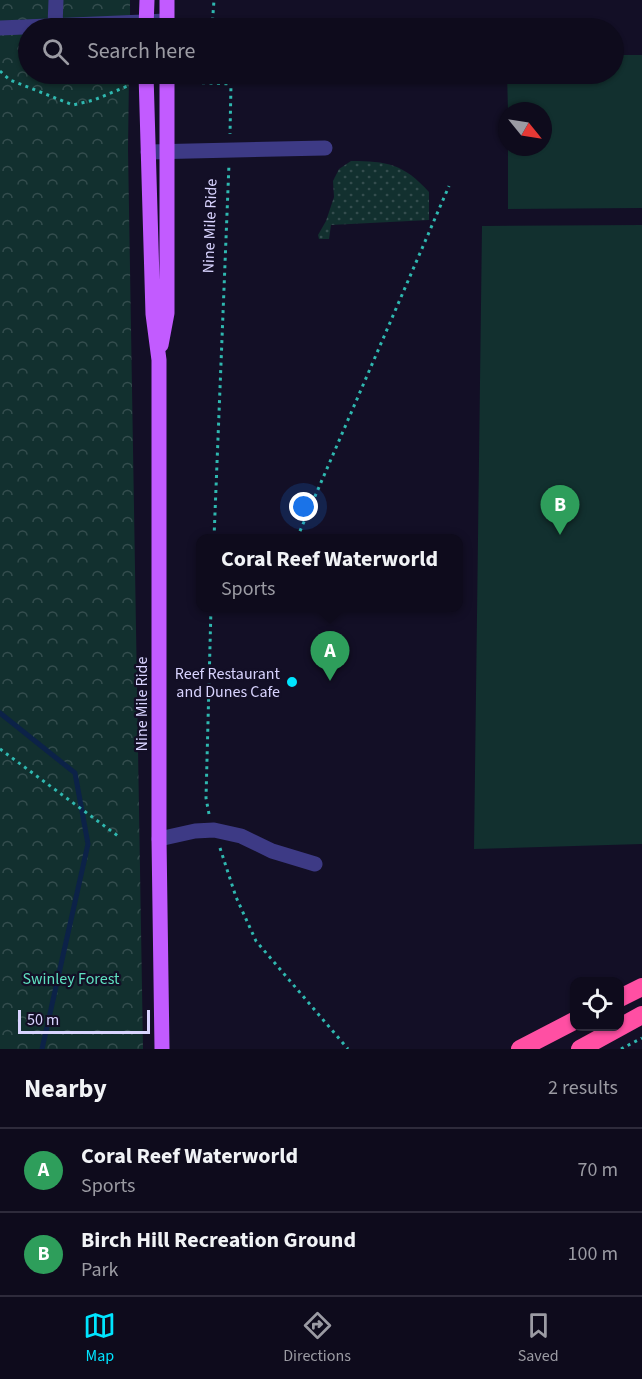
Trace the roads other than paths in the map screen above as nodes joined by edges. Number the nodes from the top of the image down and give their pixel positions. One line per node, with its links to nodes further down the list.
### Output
1 (56, 0): 4 (lane)
2 (147, 0): 5 (main road)
3 (167, 0): 6 (main road)
4 (55, 18)
5 (146, 18)
6 (167, 18)
7 (18, 27): 8 (lane)
8 (0, 28)
9 (141, 84): 12 (main road, Nine Mile Ride)
10 (167, 84): 13 (main road, Nine Mile Ride)
11 (325, 148): 13 (lane)
12 (148, 152): 13 (lane); 14 (main road, Nine Mile Ride)
13 (166, 152): 14 (main road, Nine Mile Ride)
14 (159, 360): 15 (main road, Nine Mile Ride)
15 (159, 839): 16 (lane); 21 (main road, Nine Mile Ride)
16 (315, 864)
17 (642, 987): 18 (highway)
18 (624, 996)
19 (642, 1015): 23 (highway)
20 (570, 1023): 22 (highway)
21 (162, 1049)
22 (520, 1049)
23 (580, 1049)

